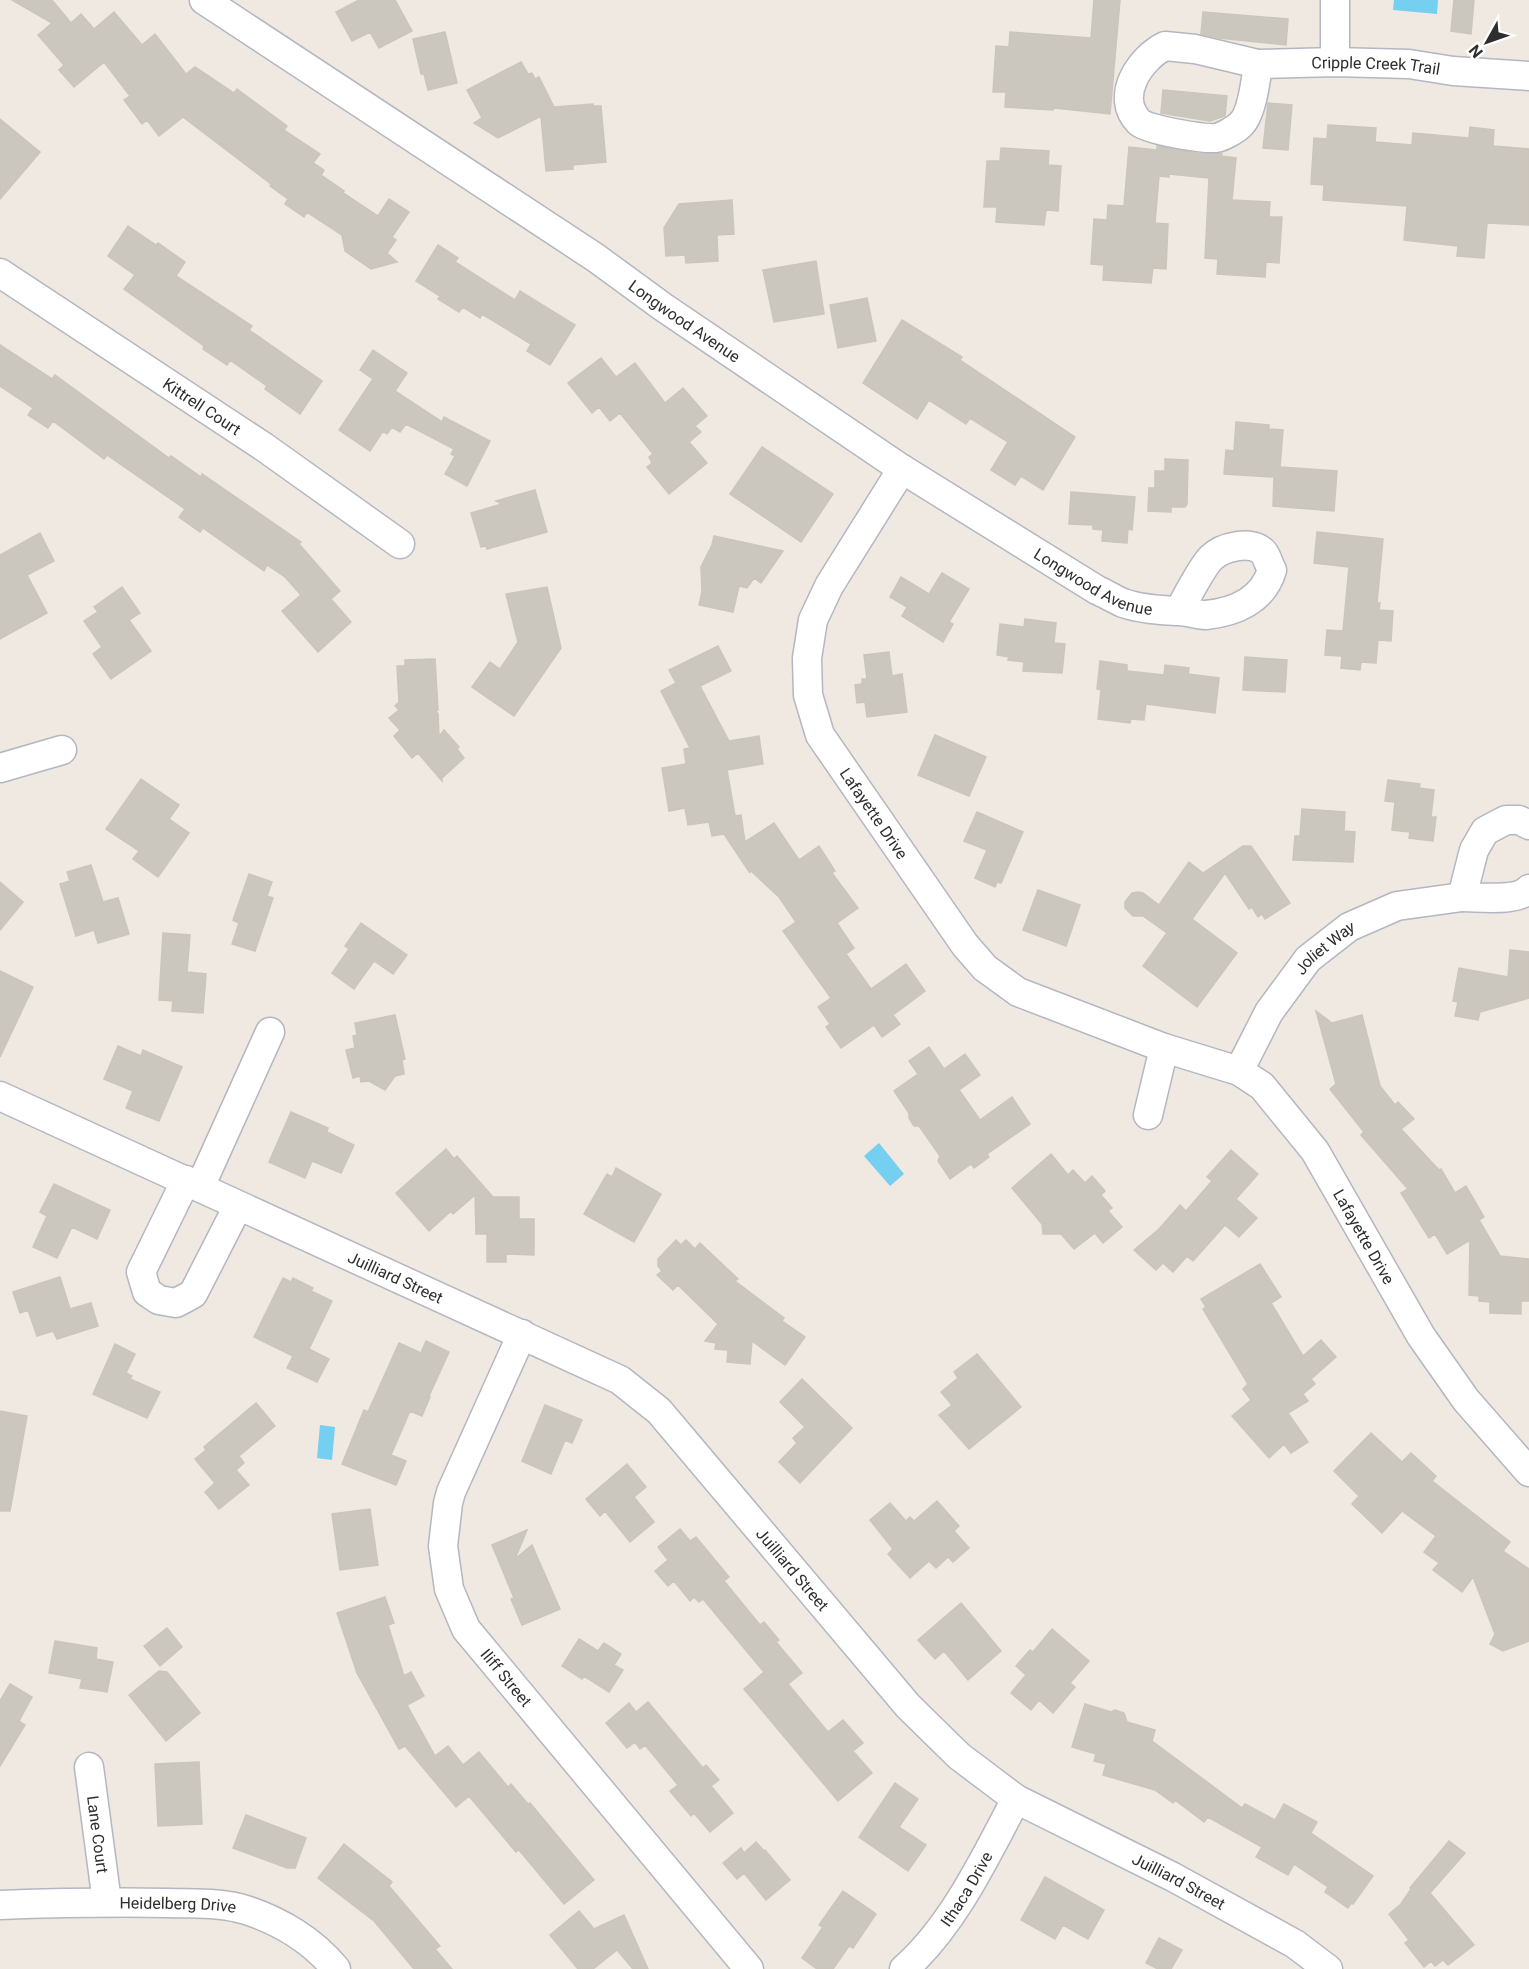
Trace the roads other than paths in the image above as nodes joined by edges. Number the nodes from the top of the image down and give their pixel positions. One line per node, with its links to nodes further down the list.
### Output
1 (204, 0): 7 (street, Longwood Avenue)
2 (1335, 0): 3 (street)
3 (1335, 62): 4 (street, Cripple Creek Trail); 5 (street, Cripple Creek Trail)
4 (1258, 64): 4 (street, Cripple Creek Trail)
5 (1529, 76)
6 (0, 273): 8 (street, Kittrell Court)
7 (902, 469): 9 (street, Longwood Avenue); 16 (street, Lafayette Drive)
8 (400, 544)
9 (1179, 610)
10 (62, 750): 11 (street)
11 (0, 768)
12 (1529, 825): 14 (street)
13 (1529, 890): 14 (street, Joliet Way)
14 (1462, 897): 17 (street, Joliet Way)
15 (270, 1032): 20 (street)
16 (1164, 1048): 17 (street, Lafayette Drive); 19 (street)
17 (1239, 1071): 23 (street, Lafayette Drive)
18 (0, 1096): 20 (street, Juilliard Street)
19 (1148, 1115)
20 (193, 1184): 21 (street, Juilliard Street); 21 (street)
21 (238, 1206): 22 (street, Juilliard Street)
22 (522, 1334): 25 (street, Juilliard Street); 29 (street, Iliff Street)
23 (1529, 1472)
24 (89, 1767): 26 (street, Lane Court)
25 (1016, 1799): 30 (street, Ithaca Drive); 31 (street, Juilliard Street)
26 (107, 1902): 27 (street, Heidelberg Drive); 28 (street, Heidelberg Drive)
27 (0, 1905)
28 (336, 1969)
29 (749, 1969)
30 (904, 1969)
31 (1328, 1969)

